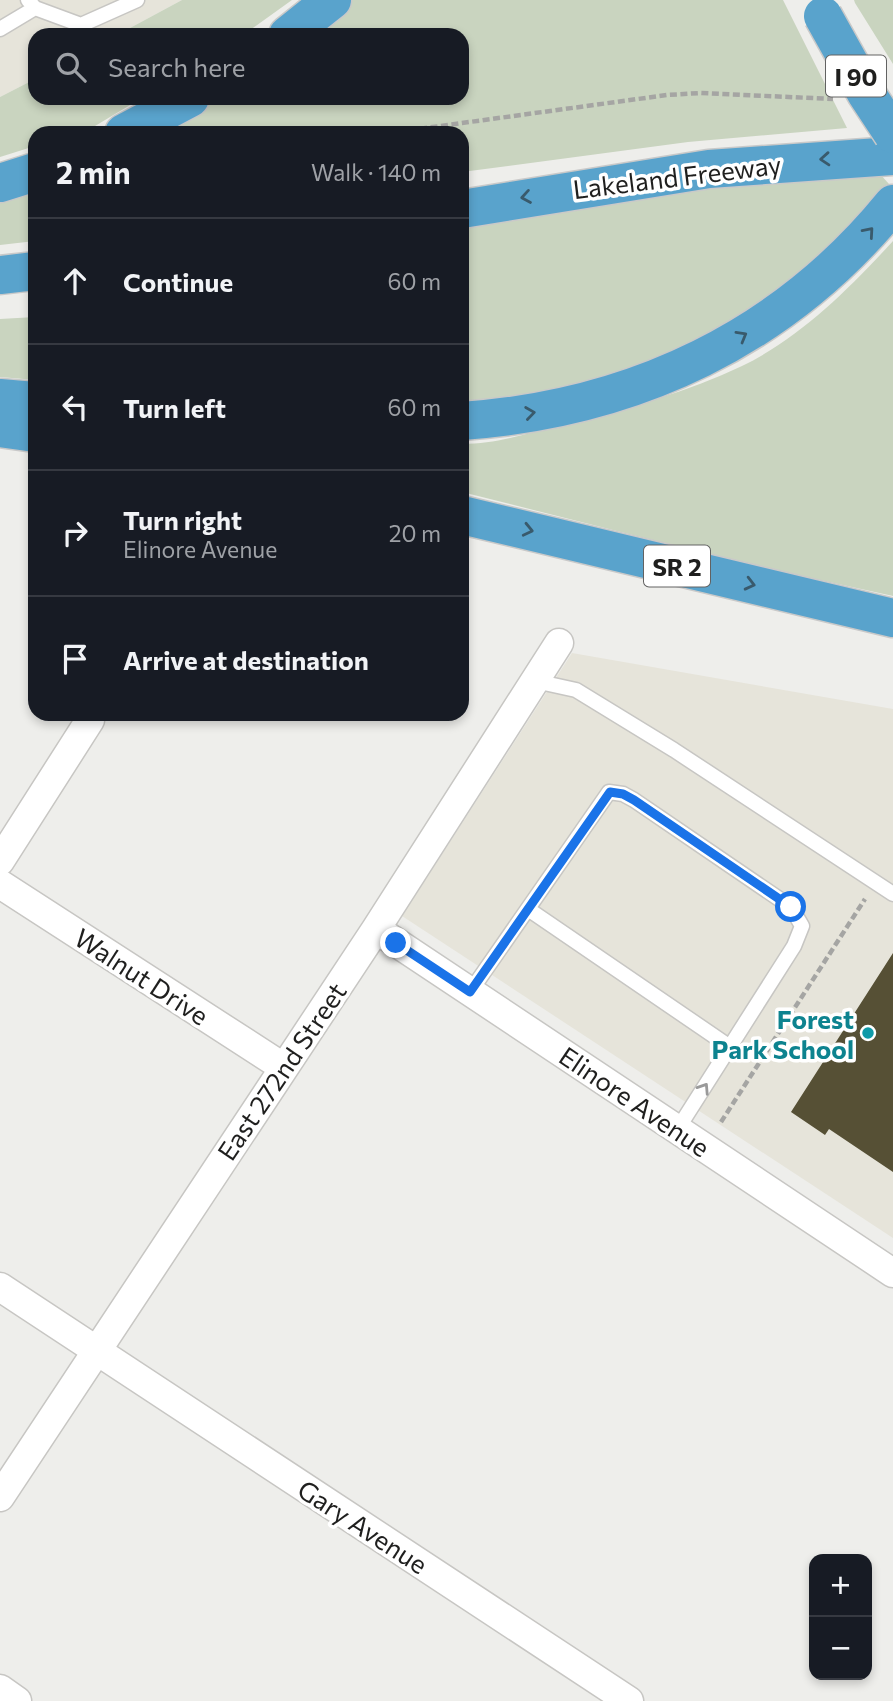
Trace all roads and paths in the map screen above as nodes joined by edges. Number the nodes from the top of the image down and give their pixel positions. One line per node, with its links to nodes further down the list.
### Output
1 (138, 0): 3 (lane)
2 (332, 0): 5 (highway)
3 (32, 4): 6 (lane)
4 (820, 8): 11 (highway, I 90, bridge)
5 (297, 28)
6 (0, 29)
7 (838, 99): 10 (path)
8 (177, 105): 9 (highway)
9 (137, 126)
10 (441, 126)
11 (893, 134)
12 (893, 156): 16 (highway, Lakeland Freeway, one-way to 16)
13 (28, 174): 14 (highway)
14 (0, 183)
15 (893, 204): 21 (highway, one-way to 15)
16 (469, 208)
17 (28, 272): 18 (highway)
18 (0, 275)
19 (0, 398): 20 (highway)
20 (28, 400)
21 (469, 420)
22 (0, 428): 23 (highway)
23 (28, 432)
24 (469, 516): 25 (highway, SR 2, one-way to 25)
25 (893, 618)
26 (559, 643): 27 (street, East 272nd Street)
27 (534, 681): 31 (lane); 34 (street, East 272nd Street)
28 (89, 721): 29 (street)
29 (0, 861)
30 (0, 884): 37 (street, Walnut Drive)
31 (893, 894)
32 (865, 899): 38 (path)
33 (528, 909): 35 (lane); 36 (lane); 36 (lane)
34 (376, 929): 35 (street, Elinore Avenue); 37 (street, East 272nd Street)
35 (470, 992): 39 (street, Elinore Avenue)
36 (730, 1047): 39 (lane, one-way to 36)
37 (283, 1067): 42 (street, East 272nd Street)
38 (721, 1122)
39 (677, 1130): 40 (street, Elinore Avenue)
40 (893, 1273)
41 (0, 1287): 42 (street, Gary Avenue)
42 (96, 1350): 43 (street, East 272nd Street); 46 (street, Gary Avenue)
43 (0, 1497)
44 (0, 1689): 45 (street)
45 (18, 1701)
46 (629, 1701)

